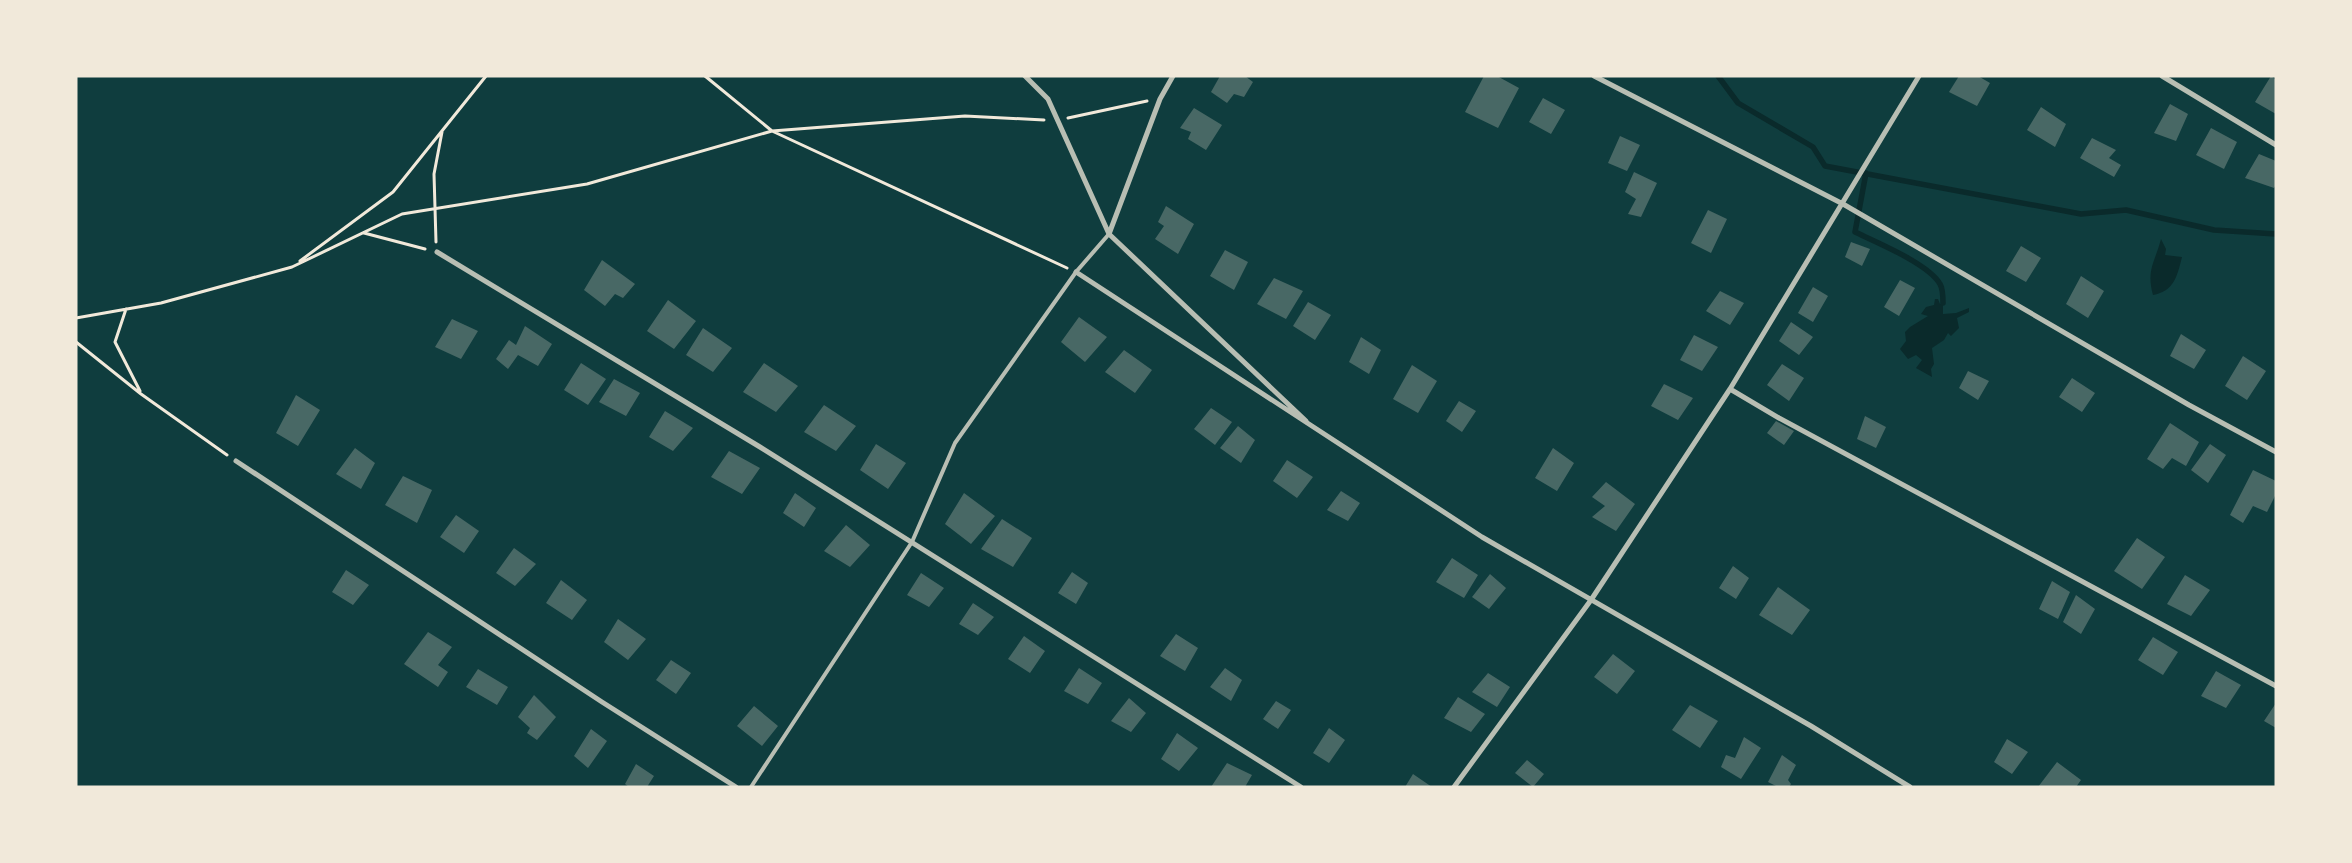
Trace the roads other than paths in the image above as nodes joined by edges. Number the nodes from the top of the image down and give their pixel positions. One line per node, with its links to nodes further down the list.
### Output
1 (1025, 76): 8 (street)
2 (1172, 76): 8 (street)
3 (1594, 76): 7 (street)
4 (1919, 76): 7 (street)
5 (2162, 76): 6 (street)
6 (2276, 145)
7 (1843, 204): 11 (street); 13 (street)
8 (1109, 234): 10 (lane); 12 (street)
9 (437, 252): 15 (street)
10 (1076, 272): 12 (street); 15 (lane)
11 (1730, 389): 16 (street); 17 (street)
12 (1317, 431): 16 (street)
13 (2276, 452)
14 (236, 461): 18 (street)
15 (912, 542): 19 (lane); 20 (street)
16 (1591, 600): 21 (street); 22 (street)
17 (2276, 686)
18 (736, 787)
19 (751, 787)
20 (1301, 787)
21 (1454, 787)
22 (1910, 787)

